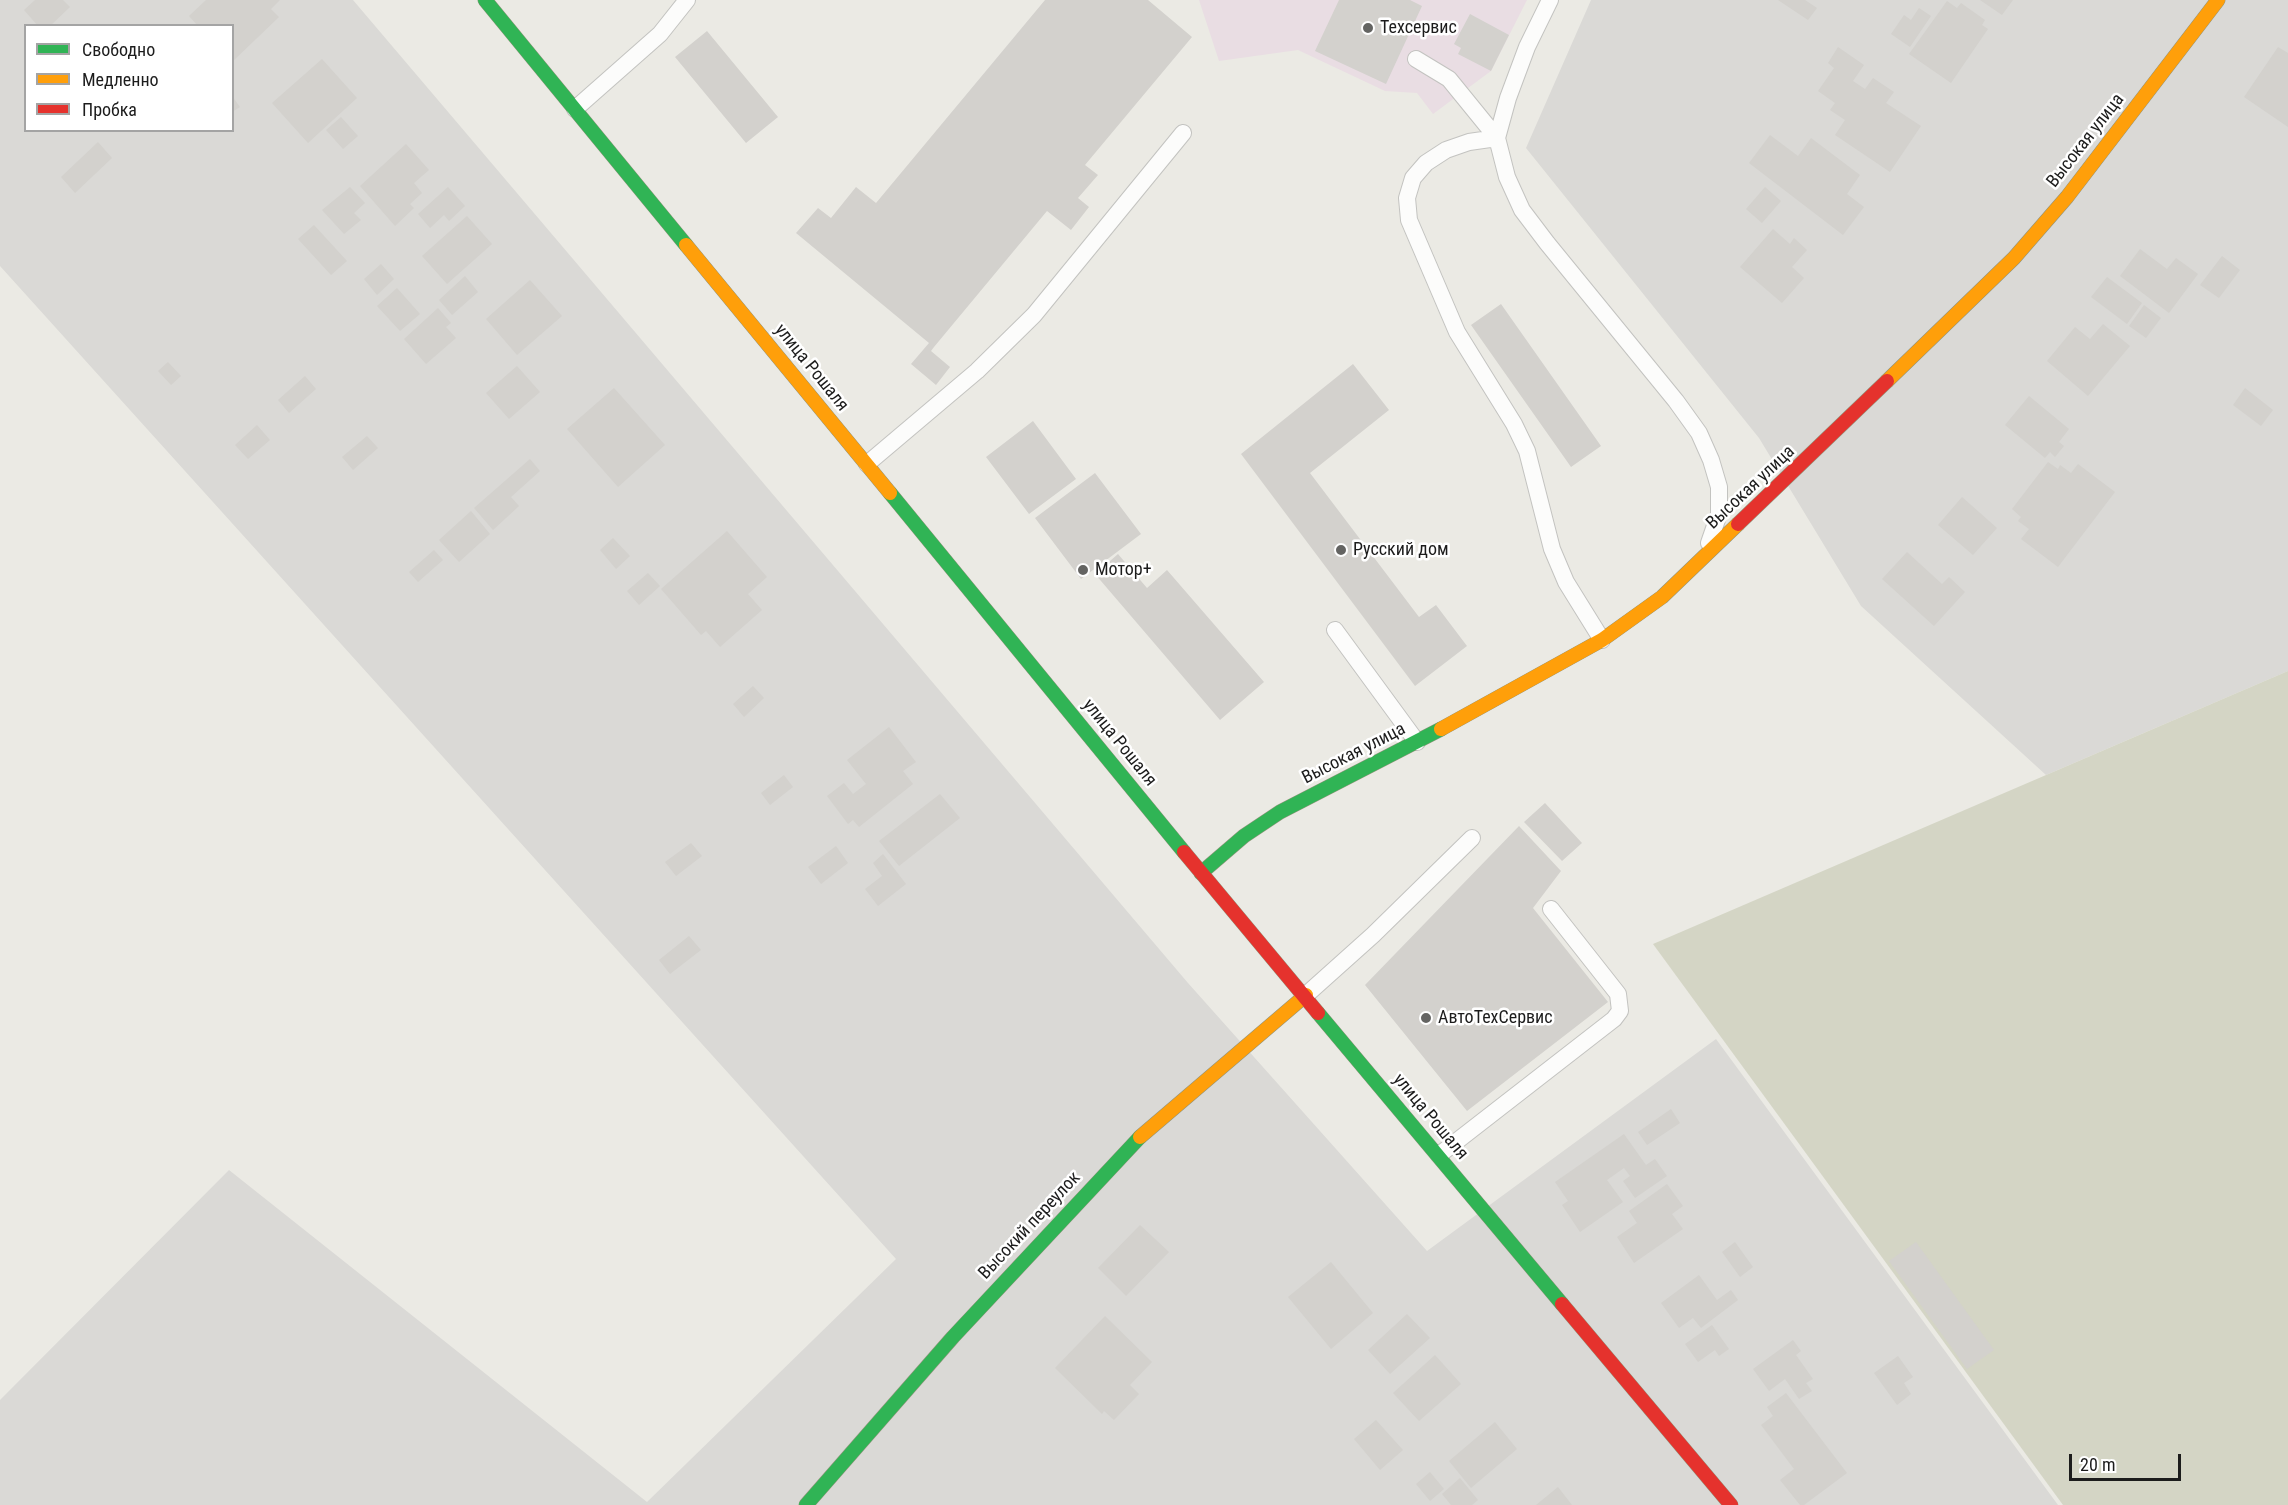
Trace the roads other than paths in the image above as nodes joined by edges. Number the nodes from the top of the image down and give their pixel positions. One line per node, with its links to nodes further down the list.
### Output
1 (484, 0): 6 (street, улица Рошаля)
2 (687, 0): 6 (lane)
3 (1550, 0): 8 (lane)
4 (2218, 0): 10 (street, Высокая улица)
5 (1416, 59): 8 (lane)
6 (575, 109): 9 (street, улица Рошаля)
7 (1183, 133): 9 (lane)
8 (1497, 138): 10 (lane); 12 (lane)
9 (867, 464): 15 (street, улица Рошаля)
10 (1693, 569): 12 (street, Высокая улица)
11 (1335, 630): 13 (lane)
12 (1602, 640): 13 (street, Высокая улица)
13 (1417, 742): 15 (street, Высокая улица)
14 (1472, 838): 17 (lane)
15 (1201, 873): 17 (street, улица Рошаля)
16 (1551, 909): 18 (lane)
17 (1306, 995): 18 (street, улица Рошаля); 19 (street, Высокий переулок)
18 (1439, 1155): 20 (street, улица Рошаля)
19 (806, 1505)
20 (1731, 1505)

